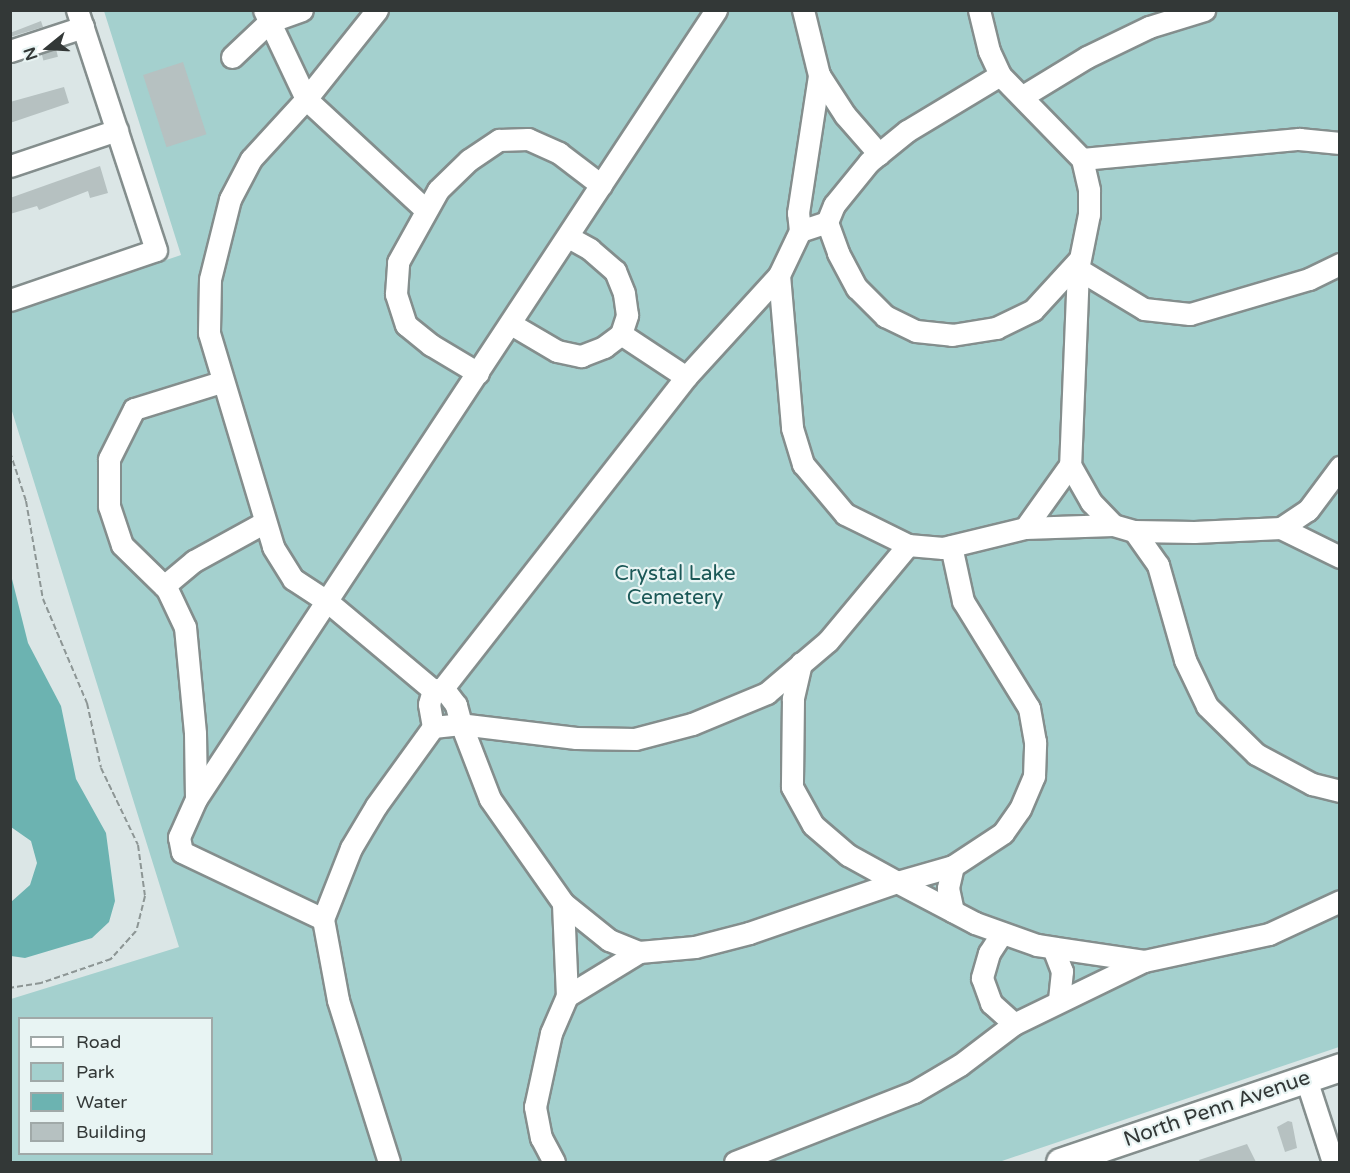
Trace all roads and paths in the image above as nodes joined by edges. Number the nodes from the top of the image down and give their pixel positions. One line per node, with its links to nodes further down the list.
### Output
1 (302, 10): 8 (street)
2 (377, 10): 15 (street)
3 (716, 10): 21 (street)
4 (803, 10): 12 (street)
5 (979, 10): 13 (street)
6 (1204, 10): 7 (street)
7 (1171, 15): 14 (street)
8 (267, 16): 11 (street); 15 (street)
9 (80, 19): 10 (street); 16 (street)
10 (10, 51)
11 (232, 57)
12 (819, 75): 18 (street); 24 (street)
13 (1000, 75): 14 (street); 18 (street)
14 (1023, 96): 19 (street)
15 (306, 99): 22 (street); 34 (street)
16 (117, 130): 20 (street); 29 (street)
17 (1340, 143): 19 (street)
18 (879, 154): 23 (street)
19 (1082, 159): 27 (street)
20 (10, 166)
21 (601, 185): 22 (street); 25 (street)
22 (426, 210): 32 (street)
23 (827, 222): 24 (street); 27 (street)
24 (801, 231): 28 (street)
25 (568, 237): 30 (street); 31 (street)
26 (1340, 264): 27 (street)
27 (1079, 265): 36 (street)
28 (778, 275): 33 (street); 42 (street)
29 (10, 300)
30 (510, 324): 31 (street); 32 (street)
31 (621, 334): 33 (street)
32 (478, 373): 46 (street)
33 (686, 377): 48 (street)
34 (221, 382): 38 (street); 45 (street)
35 (10, 452): 63 (path)
36 (1070, 465): 39 (street); 40 (street)
37 (1340, 467): 41 (street)
38 (265, 522): 45 (street); 46 (street)
39 (1025, 528): 40 (street); 43 (street)
40 (1123, 528): 41 (street); 51 (street)
41 (1281, 528): 44 (street)
42 (908, 545): 43 (street); 47 (street)
43 (951, 546): 53 (street)
44 (1340, 556)
45 (164, 586): 52 (street)
46 (328, 602): 48 (street); 52 (street)
47 (801, 663): 49 (street); 54 (street)
48 (438, 689): 49 (street); 50 (street)
49 (461, 724): 50 (street); 56 (street)
50 (433, 727): 58 (street)
51 (1337, 794)
52 (196, 799): 58 (street)
53 (953, 866): 54 (street); 57 (street)
54 (897, 882): 57 (street); 61 (street)
55 (1340, 901): 62 (street)
56 (563, 903): 61 (street); 64 (street)
57 (953, 911): 59 (street)
58 (323, 919): 69 (street)
59 (1002, 933): 60 (street); 66 (street)
60 (1053, 948): 62 (street); 65 (street)
61 (639, 952): 64 (street)
62 (1144, 960): 65 (street)
63 (10, 988)
64 (567, 996): 70 (street)
65 (1059, 1000): 66 (street)
66 (1014, 1024): 71 (street)
67 (1340, 1067): 68 (main road, North Penn Avenue)
68 (1306, 1079): 72 (main road, North Penn Avenue); 73 (street)
69 (389, 1162)
70 (554, 1162)
71 (735, 1162)
72 (1060, 1162)
73 (1333, 1162)

